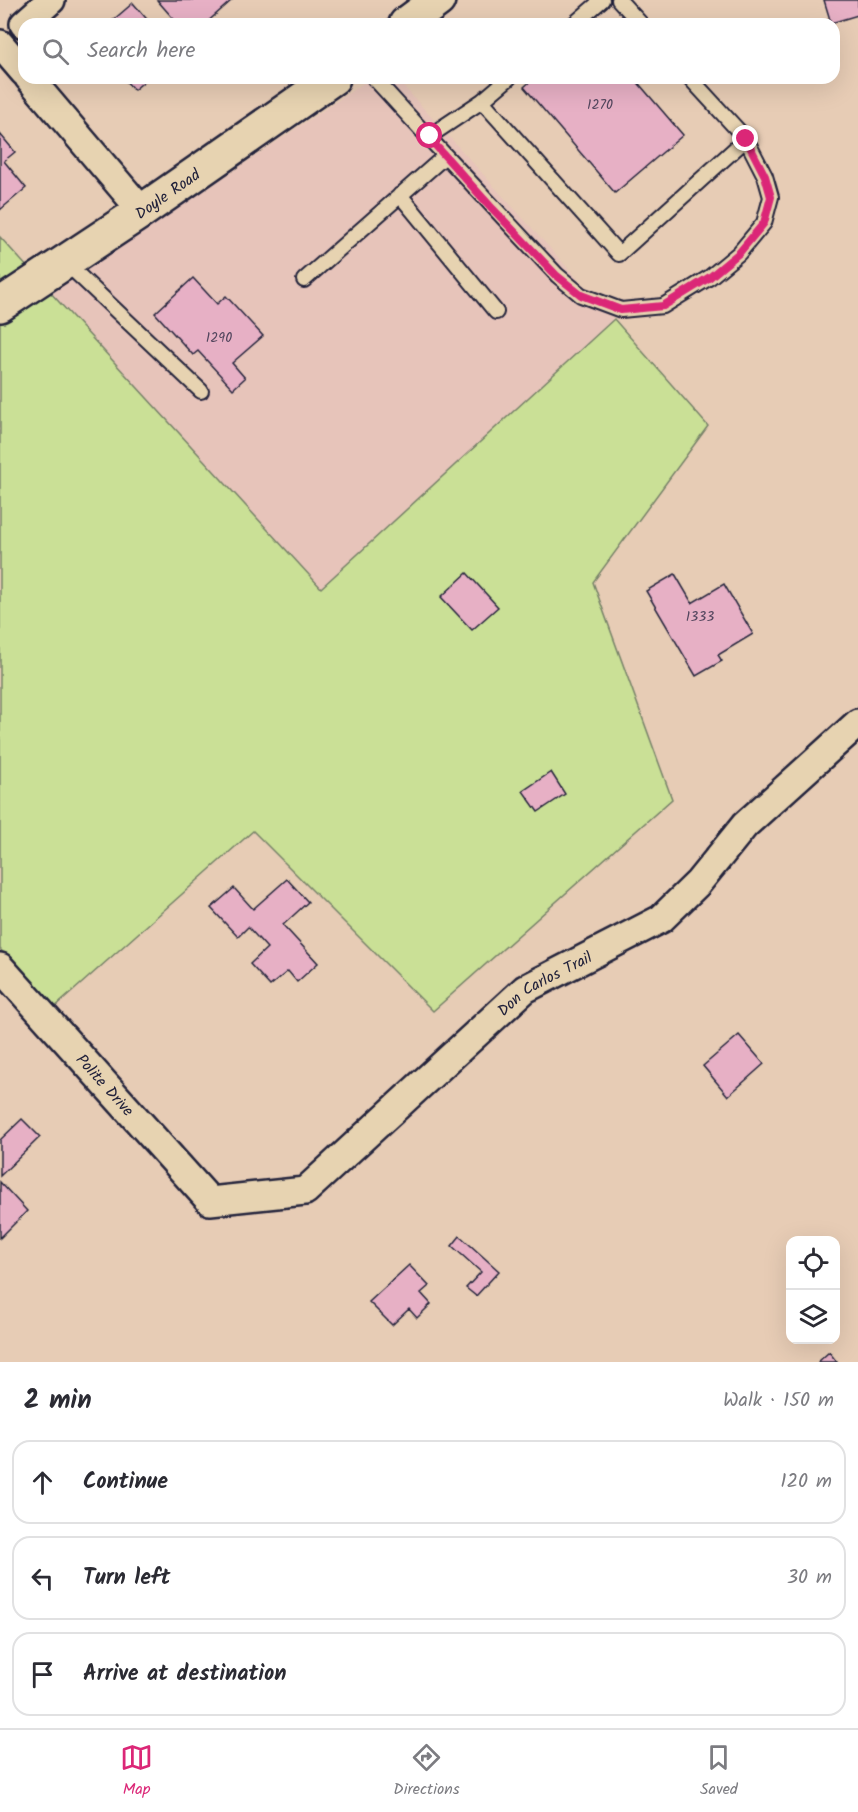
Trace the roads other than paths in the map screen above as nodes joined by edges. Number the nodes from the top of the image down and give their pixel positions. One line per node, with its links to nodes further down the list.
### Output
1 (51, 0): 5 (street)
2 (438, 0): 6 (main road)
3 (603, 0): 7 (lane)
4 (619, 0): 8 (lane)
5 (31, 18)
6 (414, 18)
7 (581, 18)
8 (636, 18)
9 (18, 29): 10 (street)
10 (0, 45): 11 (street)
11 (18, 65)
12 (34, 84): 22 (street)
13 (324, 84): 22 (main road, Doyle Road)
14 (379, 84): 18 (lane)
15 (502, 84): 17 (lane)
16 (696, 84): 19 (lane)
17 (482, 101): 18 (lane); 19 (lane)
18 (428, 137): 20 (lane)
19 (746, 139): 20 (lane)
20 (445, 156): 21 (lane)
21 (400, 195): 24 (lane); 26 (lane)
22 (142, 211): 23 (main road, Doyle Road)
23 (66, 263): 25 (main road, Doyle Road); 27 (lane)
24 (304, 280)
25 (0, 305)
26 (496, 312)
27 (201, 391)
28 (858, 723): 30 (street, Don Carlos Trail)
29 (0, 967): 30 (street, Polite Drive)
30 (210, 1201)

